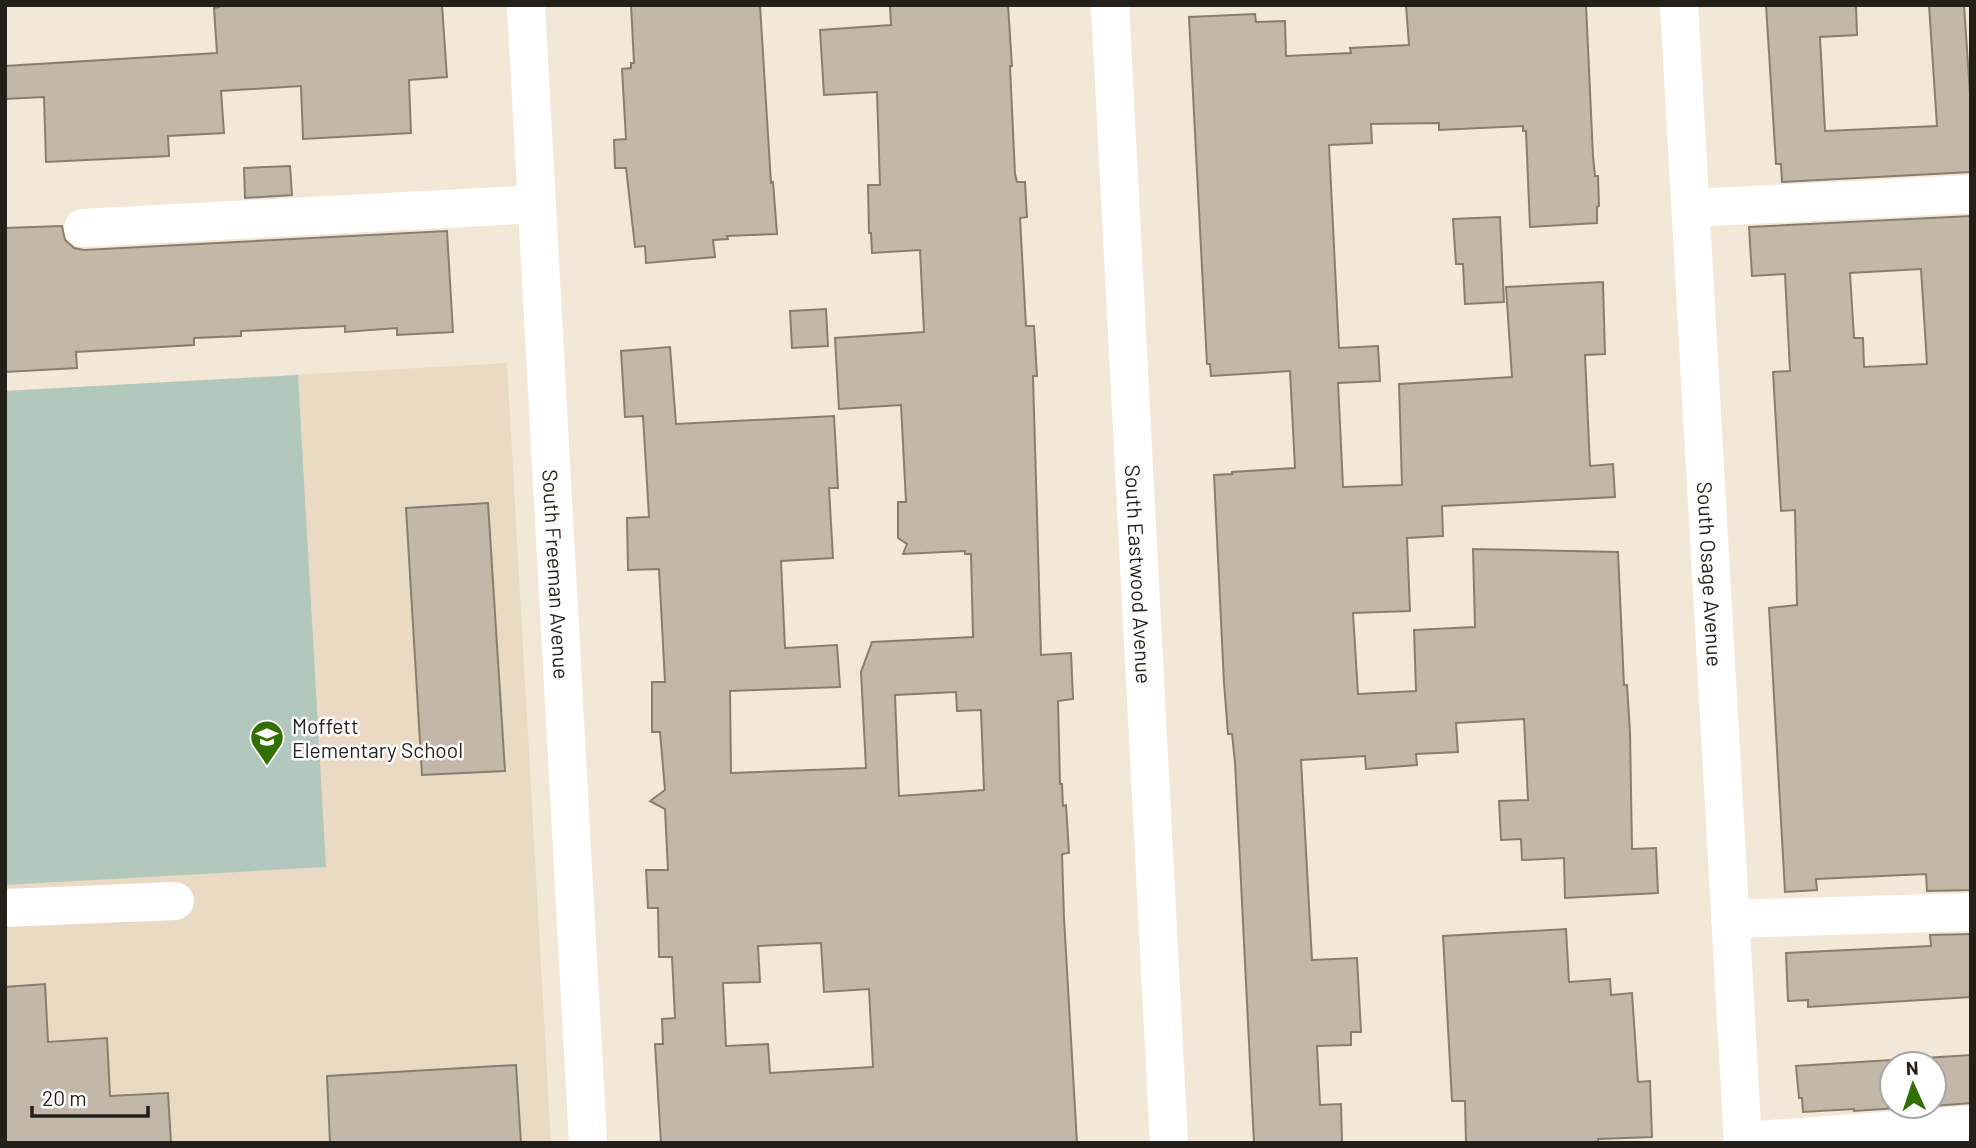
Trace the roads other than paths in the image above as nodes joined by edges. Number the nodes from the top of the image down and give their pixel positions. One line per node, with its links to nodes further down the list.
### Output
1 (526, 5): 5 (street, South Freeman Avenue)
2 (1110, 5): 15 (street, South Eastwood Avenue)
3 (1679, 5): 6 (street, South Osage Avenue)
4 (1971, 194): 6 (street)
5 (537, 204): 7 (street); 14 (street, South Freeman Avenue)
6 (1691, 208): 11 (street, South Osage Avenue)
7 (83, 228)
8 (175, 901): 9 (street)
9 (5, 908)
10 (1971, 912): 11 (street)
11 (1730, 919): 13 (street, South Osage Avenue)
12 (1971, 1125): 13 (street)
13 (1743, 1142)
14 (588, 1143)
15 (1169, 1143)

